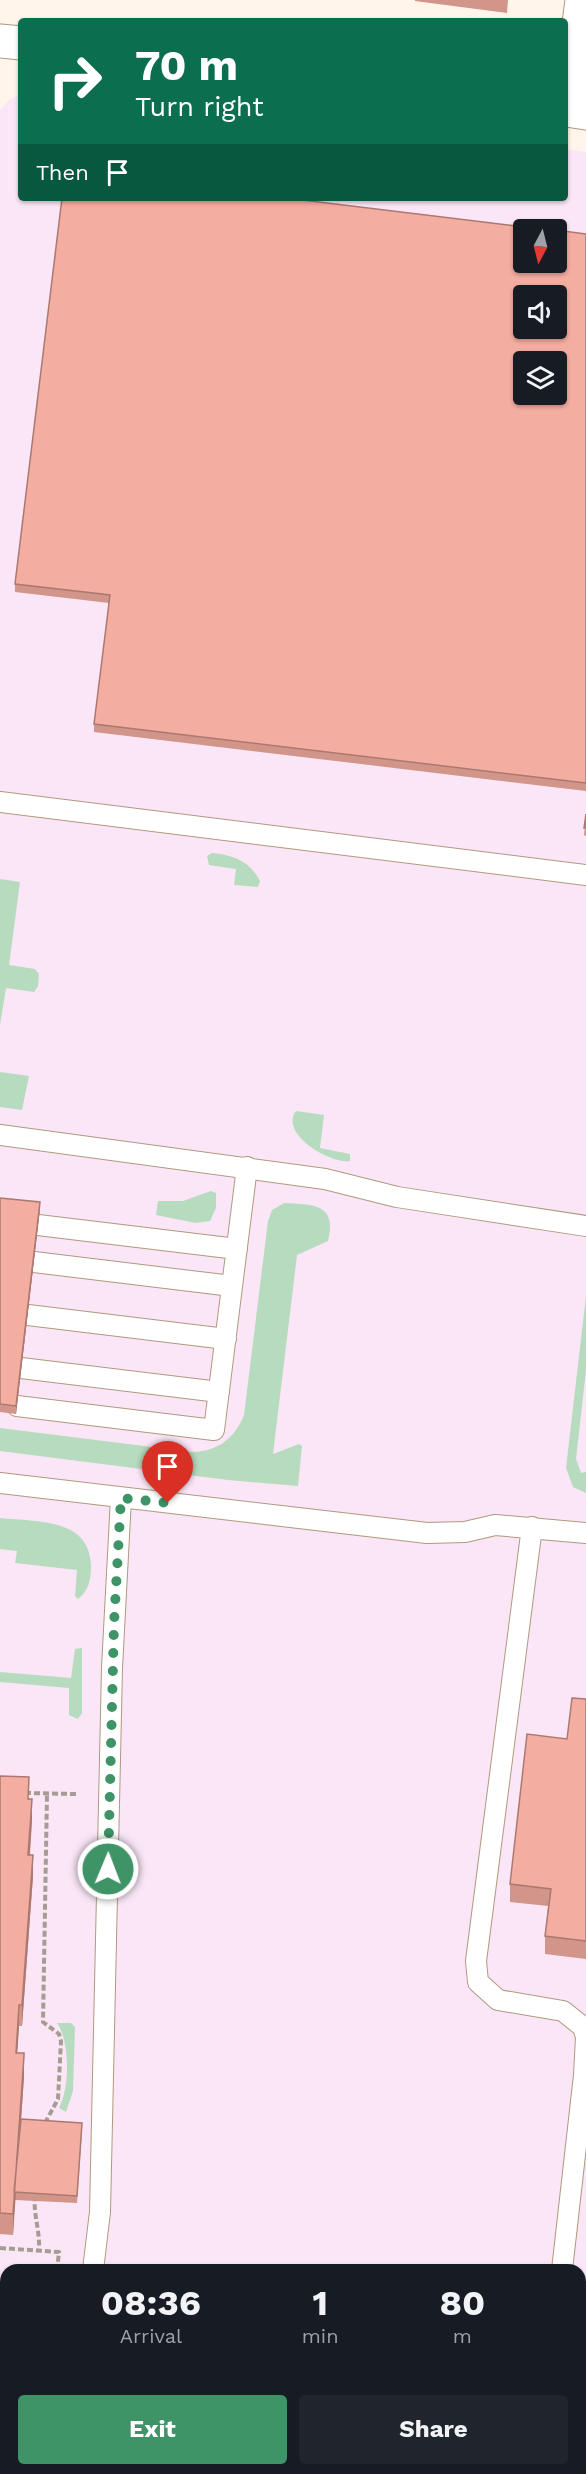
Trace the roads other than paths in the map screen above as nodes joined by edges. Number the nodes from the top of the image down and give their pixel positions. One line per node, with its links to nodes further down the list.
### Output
1 (582, 0): 4 (street)
2 (0, 41): 3 (street)
3 (18, 43)
4 (573, 111)
5 (0, 802): 6 (lane)
6 (586, 875)
7 (0, 1135): 8 (lane)
8 (247, 1167): 10 (lane); 11 (lane)
9 (38, 1225): 11 (lane)
10 (586, 1226)
11 (237, 1249): 13 (lane)
12 (34, 1262): 13 (lane)
13 (232, 1286): 15 (lane)
14 (28, 1315): 15 (lane)
15 (226, 1339): 17 (lane)
16 (21, 1368): 17 (lane)
17 (219, 1392): 18 (lane)
18 (17, 1406)
19 (0, 1482): 20 (lane)
20 (121, 1498): 21 (lane); 23 (lane)
21 (532, 1527): 22 (lane); 24 (lane)
22 (586, 1533)
23 (94, 2264)
24 (563, 2264)

